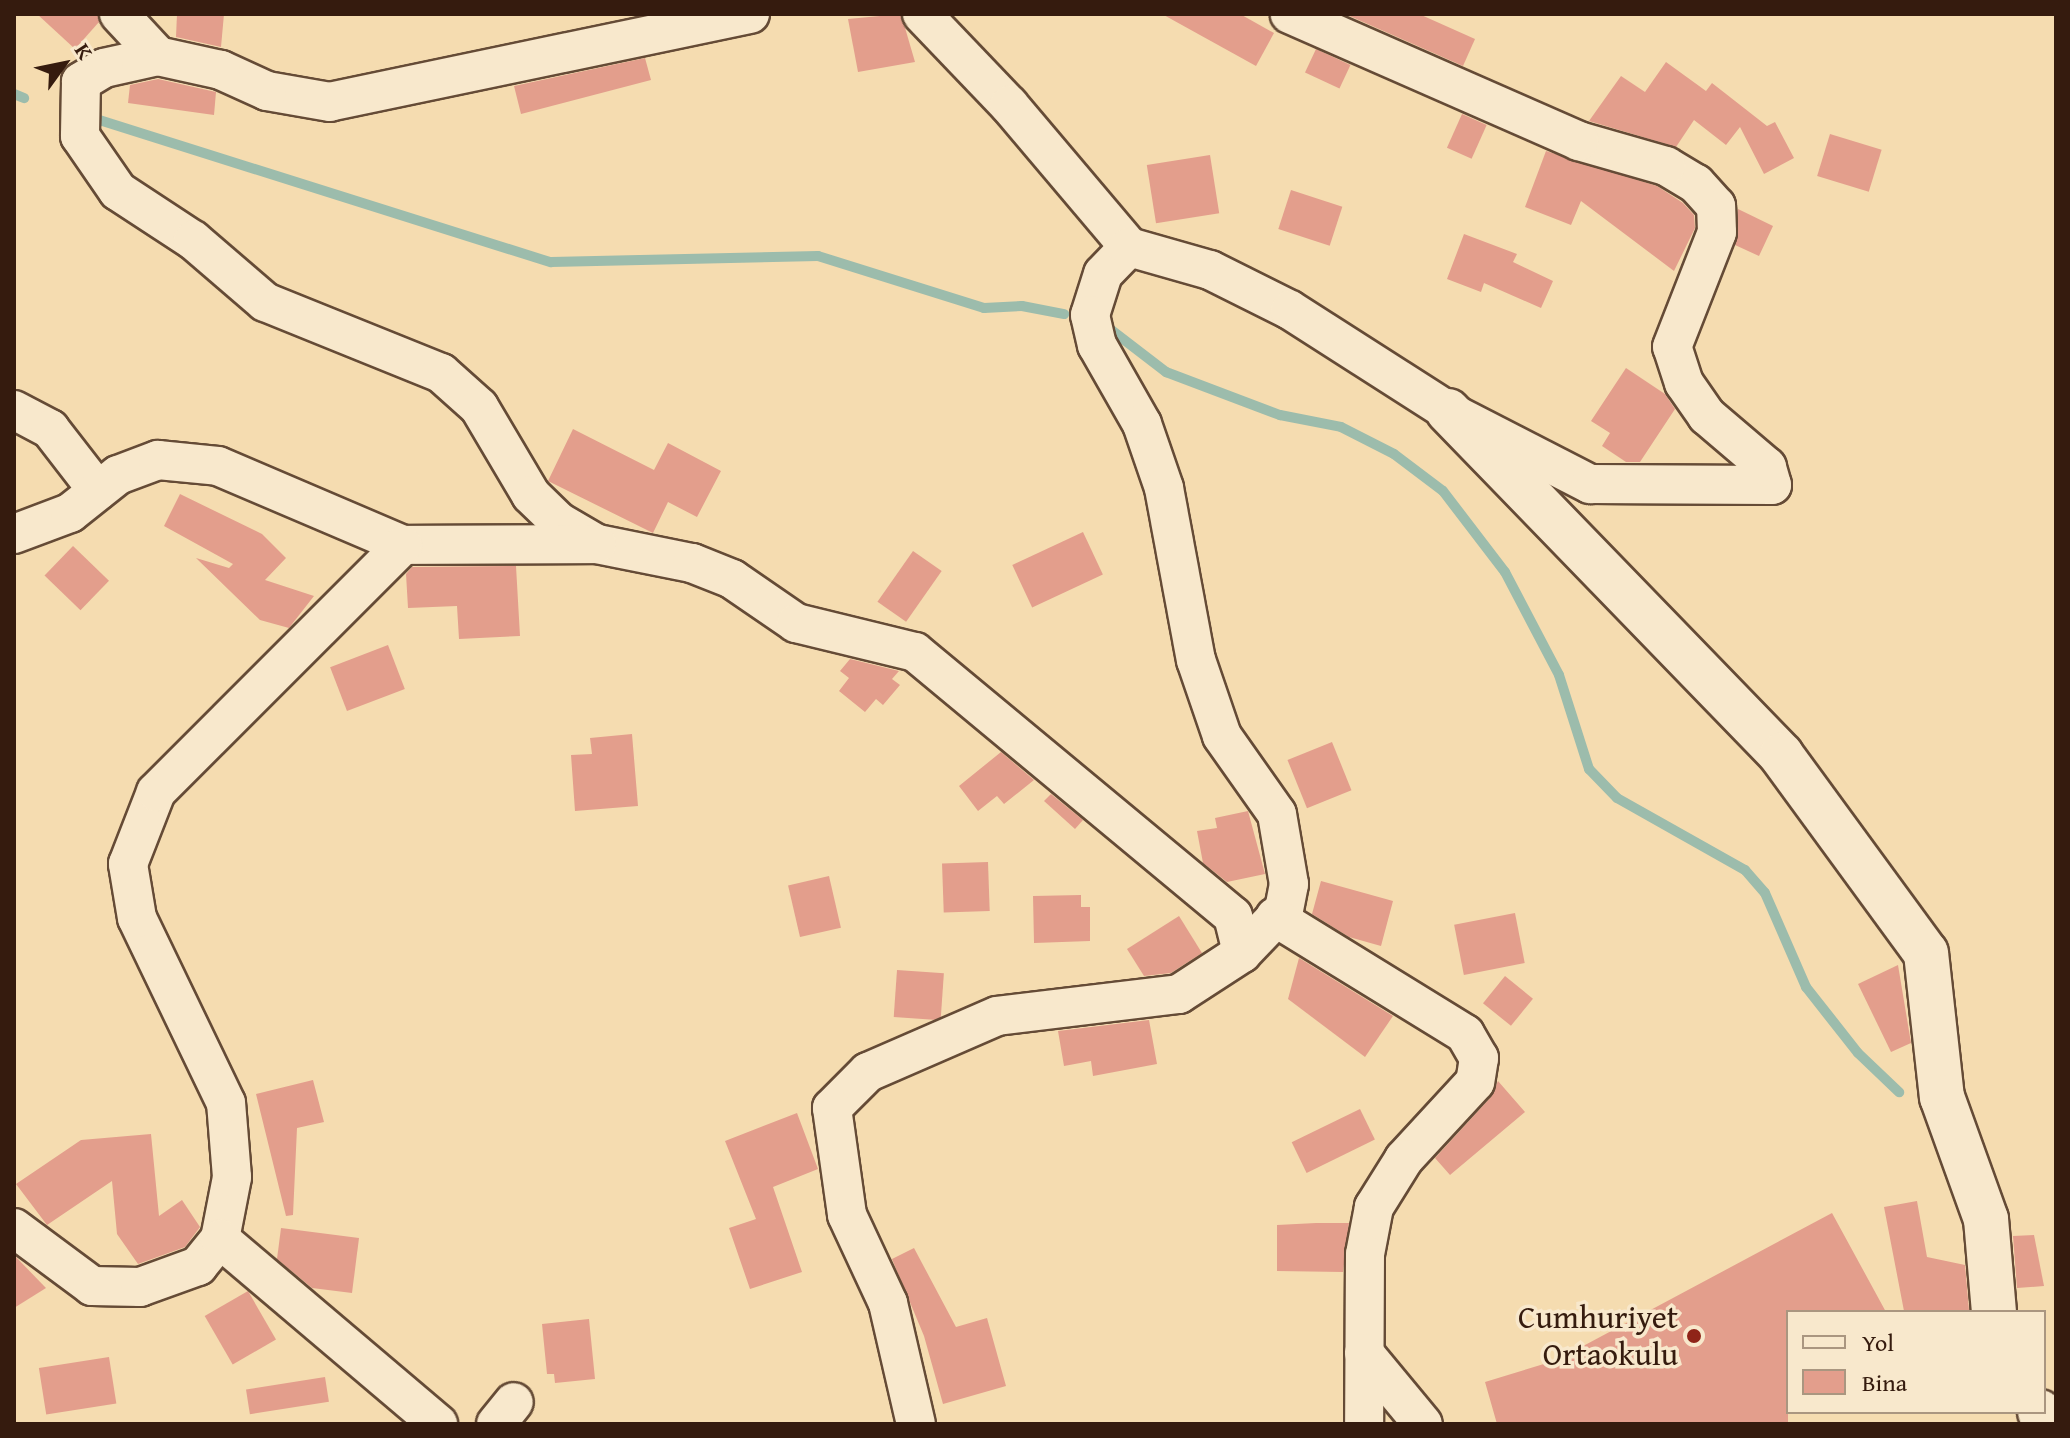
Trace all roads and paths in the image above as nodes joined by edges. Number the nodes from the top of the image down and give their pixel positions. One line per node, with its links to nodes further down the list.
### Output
1 (119, 14): 5 (street)
2 (750, 14): 5 (street)
3 (922, 14): 6 (street)
4 (1290, 14): 8 (street)
5 (158, 56): 11 (street)
6 (1129, 247): 8 (street); 13 (street)
7 (14, 410): 9 (street)
8 (1448, 411): 17 (street)
9 (98, 491): 10 (street); 12 (street)
10 (14, 534)
11 (597, 544): 12 (street); 14 (street)
12 (403, 545): 16 (street)
13 (1275, 917): 14 (street); 18 (street)
14 (1242, 953): 21 (street)
15 (14, 1228): 16 (street)
16 (220, 1239): 20 (street)
17 (1994, 1310)
18 (1364, 1353): 22 (street); 23 (street)
19 (2034, 1414): 24 (street)
20 (438, 1424)
21 (916, 1424)
22 (1364, 1424)
23 (1423, 1424)
24 (2014, 1424)

